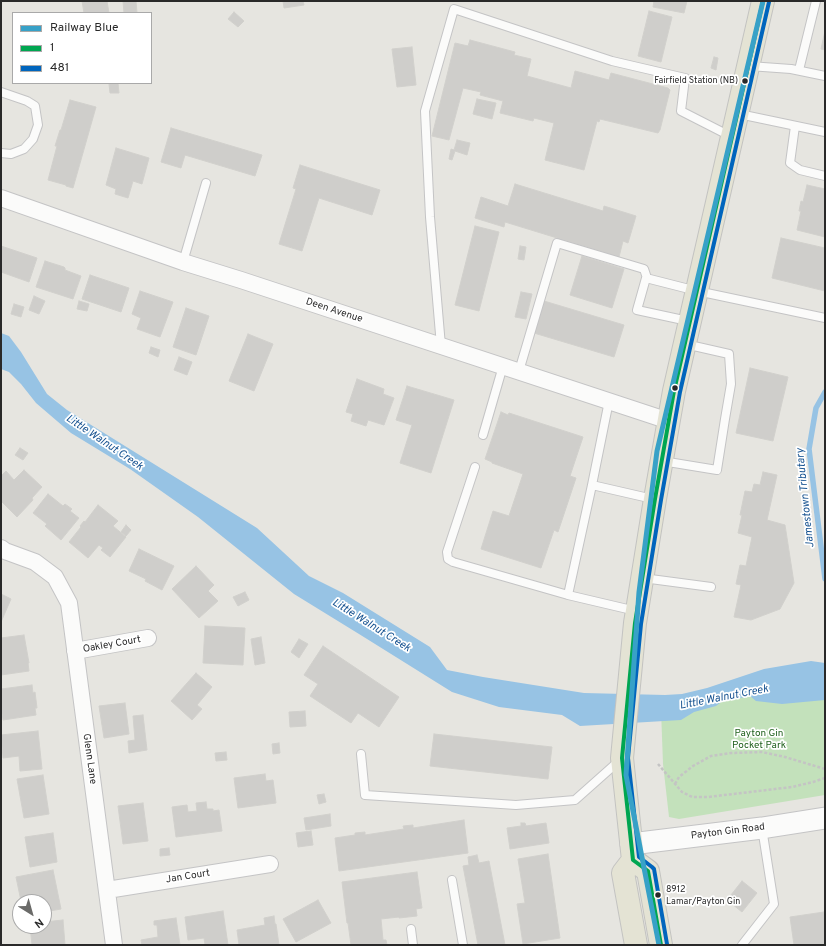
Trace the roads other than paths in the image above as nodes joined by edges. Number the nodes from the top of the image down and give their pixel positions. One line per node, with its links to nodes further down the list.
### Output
1 (763, 1): 3 (main road)
2 (816, 1): 4 (lane)
3 (749, 66): 4 (lane); 7 (main road)
4 (799, 70): 5 (lane)
5 (825, 76)
6 (1, 92): 11 (lane)
7 (738, 114): 8 (lane); 10 (main road)
8 (794, 126): 9 (lane); 12 (lane)
9 (825, 132)
10 (732, 138): 17 (main road); 21 (lane)
11 (1, 153)
12 (825, 176)
13 (206, 182): 15 (lane)
14 (1, 198): 15 (street, Deen Avenue)
15 (183, 262): 21 (street, Deen Avenue)
16 (647, 278): 17 (lane); 19 (lane); 23 (lane)
17 (697, 291): 18 (lane); 19 (main road)
18 (825, 318)
19 (690, 321): 20 (main road)
20 (685, 344): 25 (main road); 27 (lane)
21 (441, 346): 22 (street, Deen Avenue)
22 (503, 366): 23 (street, Deen Avenue); 26 (lane)
23 (519, 371): 24 (street, Deen Avenue)
24 (609, 400): 25 (street, Deen Avenue); 29 (lane)
25 (669, 420): 27 (main road)
26 (483, 435)
27 (661, 461): 30 (main road)
28 (475, 467): 34 (lane)
29 (592, 485): 30 (lane); 34 (lane)
30 (654, 500): 32 (main road)
31 (1, 548): 37 (street, Glenn Lane)
32 (642, 578): 33 (lane); 35 (main road)
33 (711, 586)
34 (568, 595): 35 (lane)
35 (636, 617): 39 (main road)
36 (148, 638): 37 (street, Oakley Court)
37 (75, 651): 45 (street, Glenn Lane)
38 (360, 754): 39 (lane)
39 (622, 758): 42 (main road)
40 (825, 818): 41 (street, Payton Gin Road)
41 (762, 828): 42 (street, Payton Gin Road); 52 (lane)
42 (632, 852): 50 (main road); 51 (main road)
43 (270, 864): 45 (street, Jan Court)
44 (452, 880): 49 (lane)
45 (107, 890): 47 (street, Glenn Lane)
46 (411, 929): 48 (lane)
47 (114, 945)
48 (413, 945)
49 (463, 945)
50 (636, 945)
51 (661, 945)
52 (742, 945)

